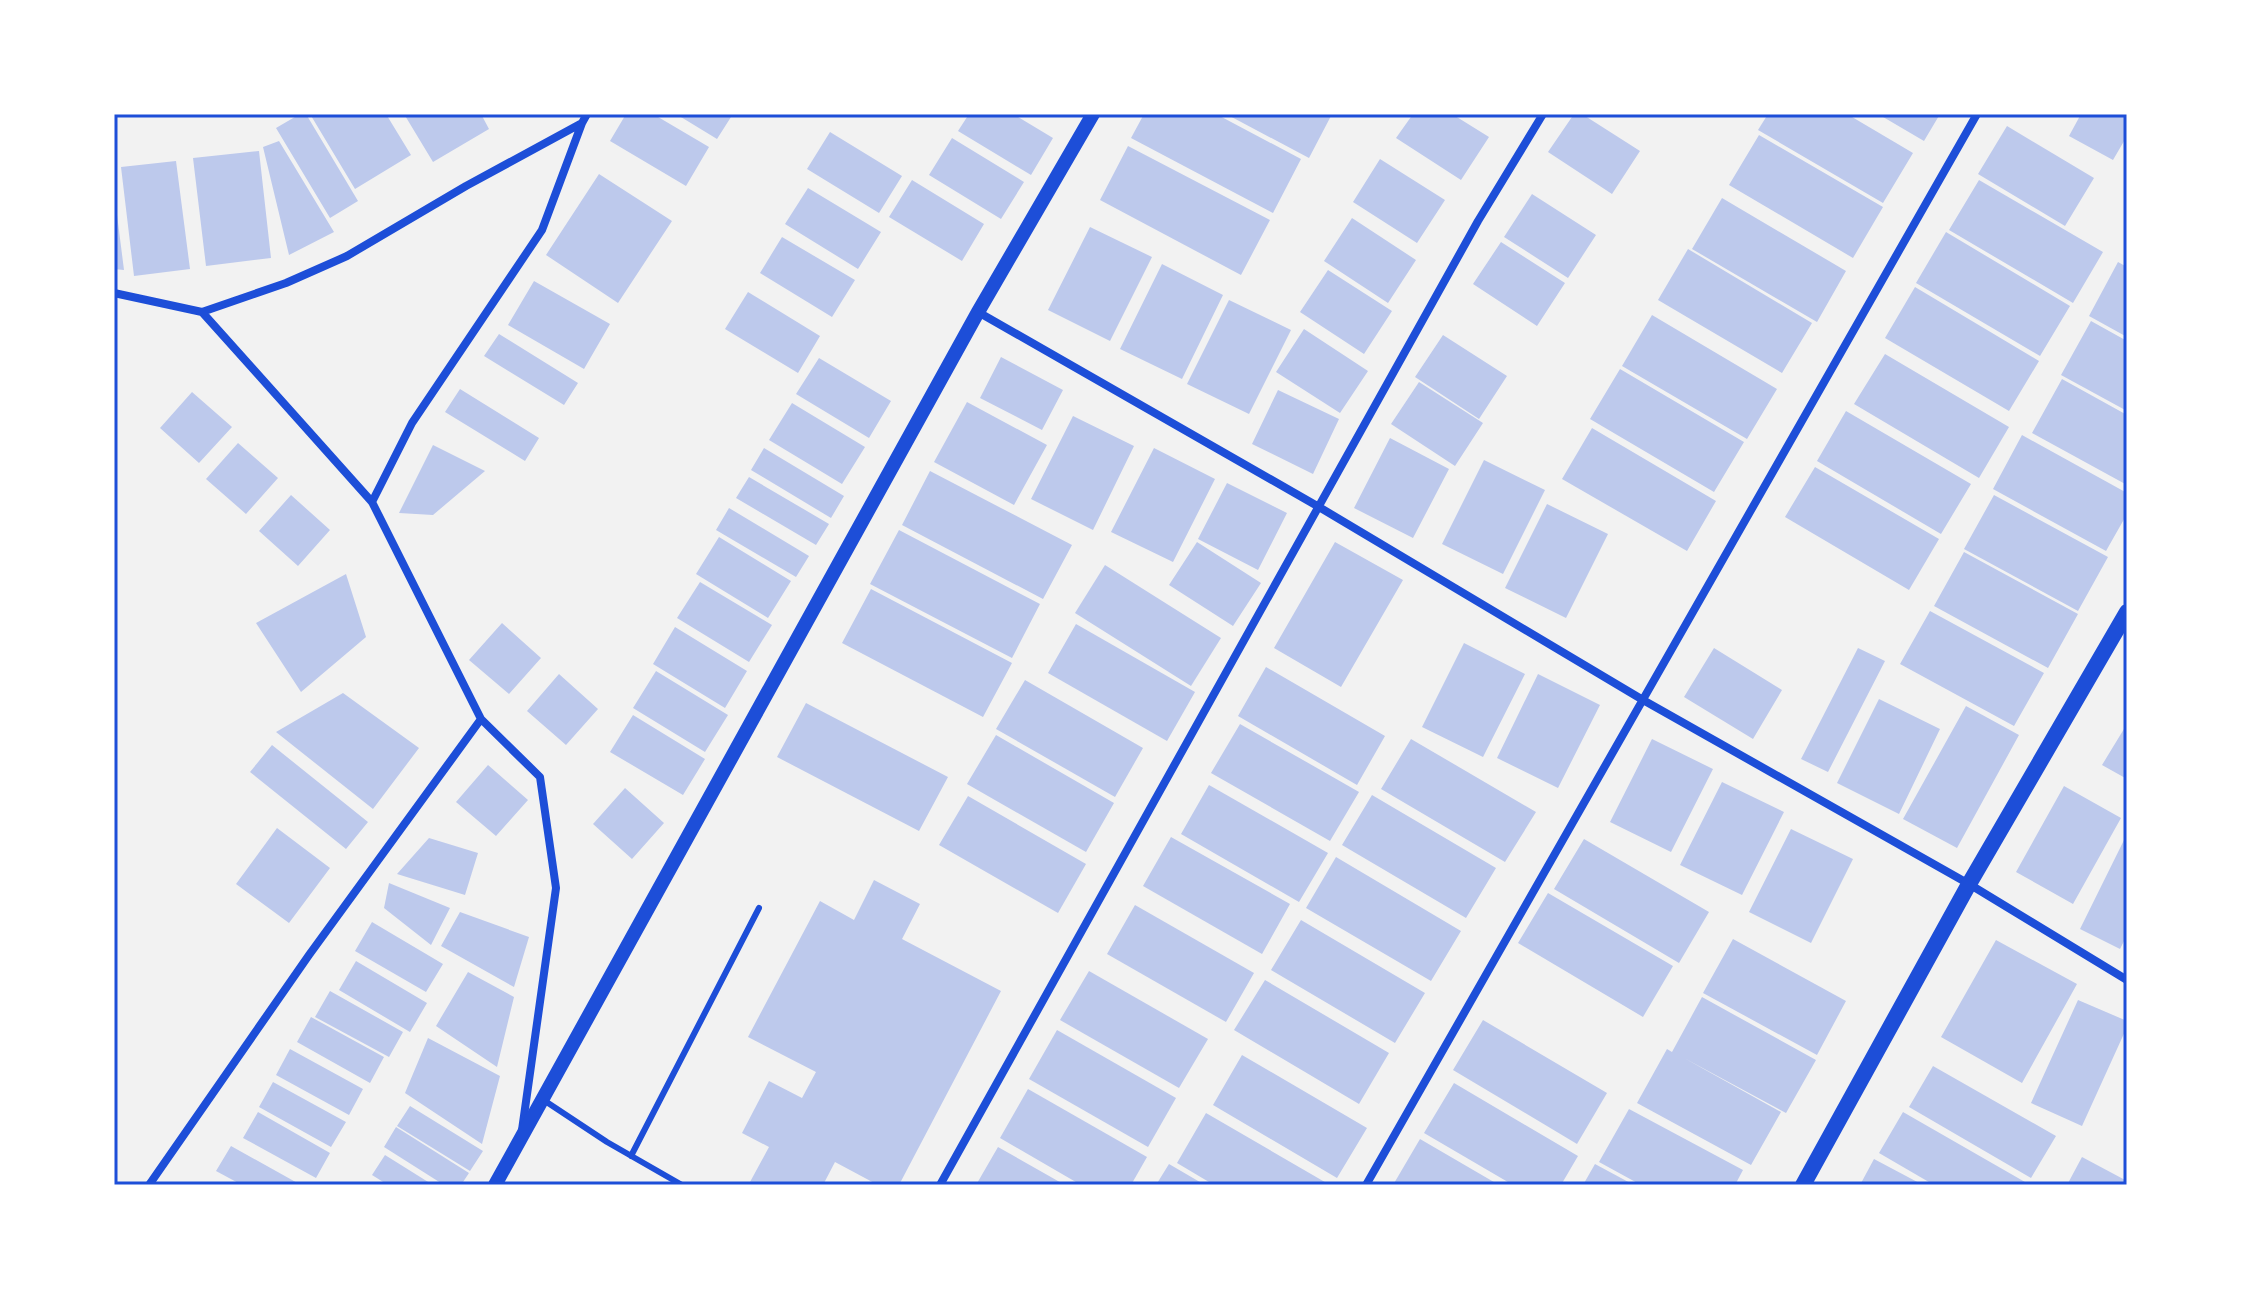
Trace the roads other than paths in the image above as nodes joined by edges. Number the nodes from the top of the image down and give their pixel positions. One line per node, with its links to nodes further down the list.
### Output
1 (587, 114): 5 (street)
2 (1093, 114): 8 (street)
3 (1543, 114): 10 (street)
4 (1977, 114): 12 (street)
5 (582, 123): 7 (street); 9 (street)
6 (114, 293): 7 (street)
7 (202, 312): 9 (street)
8 (978, 312): 10 (street); 17 (street)
9 (372, 502): 13 (street)
10 (1319, 507): 12 (street); 23 (street)
11 (2127, 612): 14 (main road)
12 (1643, 700): 14 (street); 24 (street)
13 (481, 719): 18 (street); 20 (street)
14 (1969, 884): 16 (street); 25 (main road)
15 (759, 908): 19 (lane)
16 (2127, 980)
17 (542, 1099): 18 (street); 19 (lane)
18 (520, 1138): 21 (street)
19 (631, 1156): 22 (lane)
20 (149, 1185)
21 (496, 1185)
22 (682, 1185)
23 (940, 1185)
24 (1366, 1185)
25 (1803, 1185)

